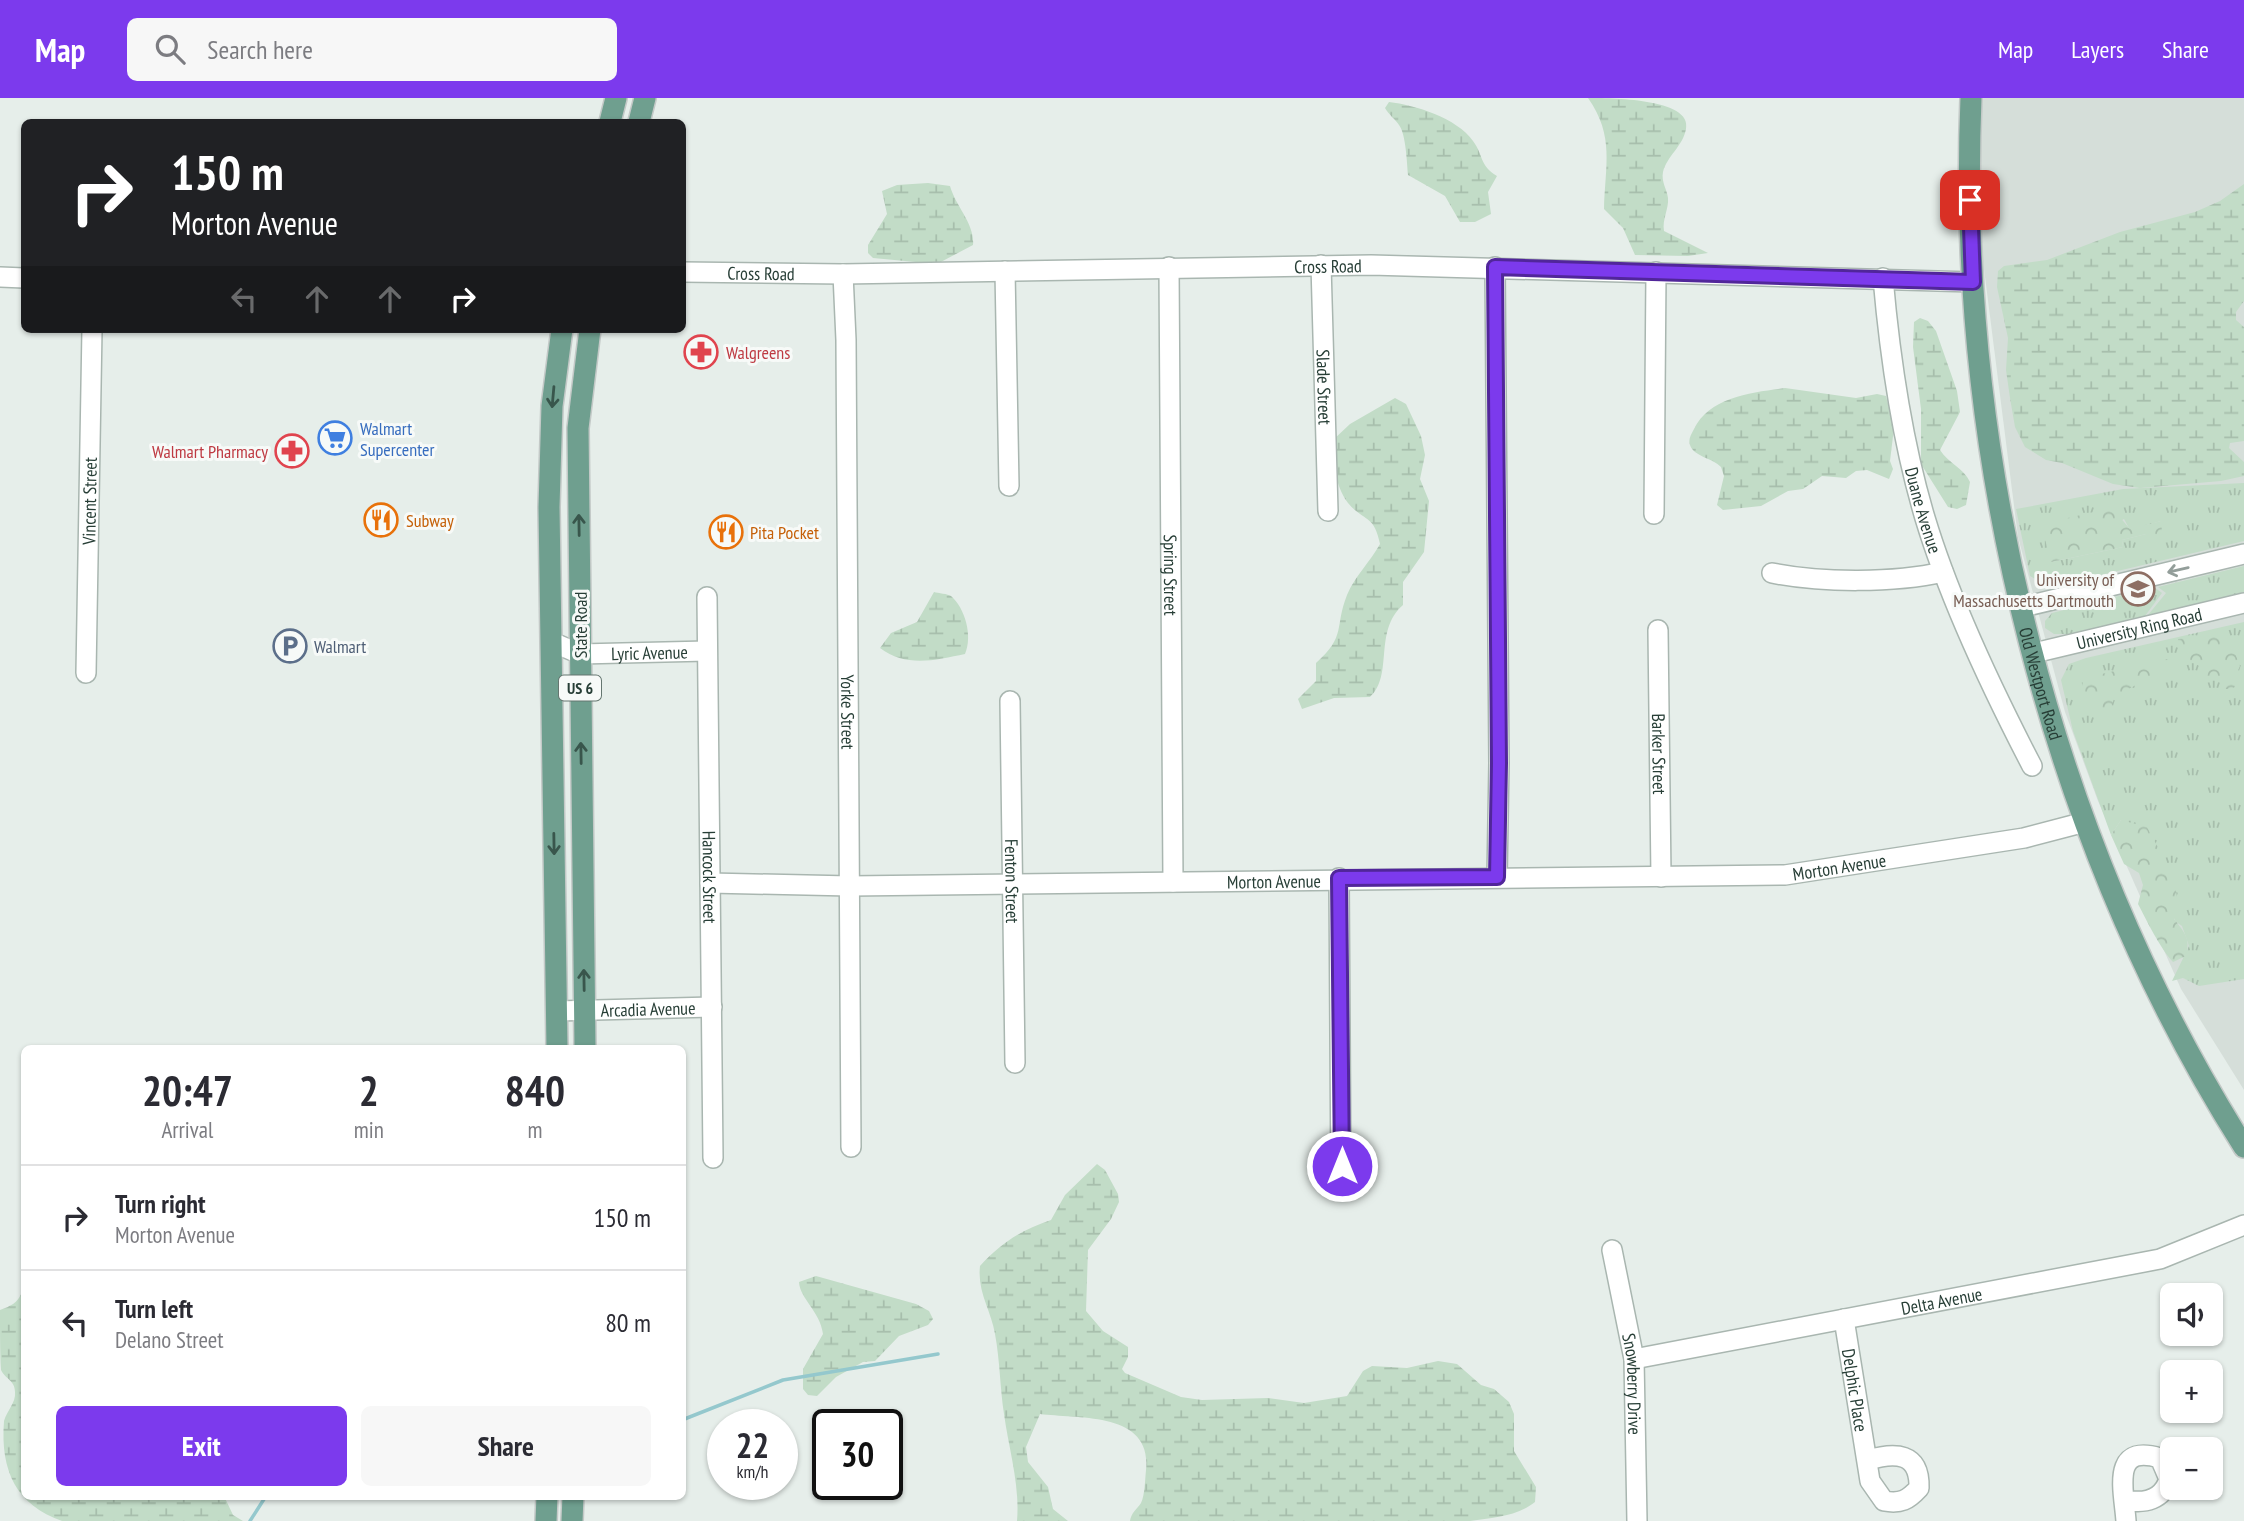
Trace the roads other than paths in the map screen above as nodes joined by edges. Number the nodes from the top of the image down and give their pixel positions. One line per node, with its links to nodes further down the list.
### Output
1 (616, 98): 4 (main road)
2 (645, 98): 5 (main road)
3 (1971, 98): 16 (main road, Old Westport Road)
4 (611, 119)
5 (640, 119)
6 (1321, 265): 7 (street, Cross Road); 8 (street, Cross Road); 21 (street, Slade Street)
7 (1169, 267): 9 (street, Cross Road); 41 (street, Spring Street)
8 (1495, 267): 11 (street, Cross Road); 38 (street)
9 (1005, 271): 12 (street, Cross Road); 20 (street)
10 (686, 272): 12 (street, Cross Road)
11 (1656, 272): 15 (street, Cross Road); 22 (street)
12 (843, 274): 44 (street, Yorke Street)
13 (0, 278): 14 (street)
14 (21, 278)
15 (1883, 278): 16 (street, Cross Road); 24 (street, Duane Avenue)
16 (1973, 282): 28 (main road, Old Westport Road)
17 (93, 333): 34 (street, Vincent Street)
18 (562, 333): 30 (main road, State Road / US 6, one-way to 30)
19 (590, 333): 33 (main road, State Road / US 6, one-way to 19)
20 (1009, 486)
21 (1328, 511)
22 (1654, 514)
23 (2244, 554): 28 (street, one-way to 28)
24 (1943, 572): 25 (street); 36 (street, Duane Avenue)
25 (1772, 573)
26 (707, 597): 31 (street, Hancock Street)
27 (2244, 603): 32 (street, University Ring Road)
28 (2023, 607): 32 (main road, Old Westport Road)
29 (1658, 630): 39 (street, Barker Street)
30 (552, 642): 33 (street, Lyric Avenue); 47 (main road, State Road / US 6, one-way to 47)
31 (707, 650): 33 (street, Lyric Avenue); 42 (street, Hancock Street)
32 (2034, 653): 37 (main road, Old Westport Road)
33 (580, 654): 46 (main road, State Road / US 6, one-way to 33)
34 (86, 673)
35 (1010, 701): 43 (street, Fenton Street)
36 (2032, 766)
37 (2085, 822): 39 (street, Morton Avenue); 52 (main road, Old Westport Road)
38 (1497, 877): 39 (street, Morton Avenue); 40 (street, Morton Avenue)
39 (1661, 877)
40 (1339, 878): 41 (street, Morton Avenue); 54 (street)
41 (1173, 882): 43 (street, Morton Avenue)
42 (710, 883): 44 (street, Morton Avenue); 45 (street, Hancock Street)
43 (1012, 883): 44 (street, Morton Avenue); 50 (street, Fenton Street)
44 (850, 886): 51 (street, Yorke Street)
45 (712, 1007): 46 (street, Arcadia Avenue); 53 (street, Hancock Street)
46 (584, 1010): 47 (street, Arcadia Avenue); 49 (main road, State Road / US 6)
47 (557, 1011): 48 (main road, State Road / US 6)
48 (558, 1045)
49 (585, 1045)
50 (1015, 1063)
51 (850, 1147)
52 (2244, 1147)
53 (713, 1158)
54 (1341, 1190)
55 (2244, 1226): 57 (street, Delta Avenue)
56 (1612, 1250): 58 (street, Snowberry Drive)
57 (1844, 1319): 58 (street, Delta Avenue); 59 (street, Delphic Place)
58 (1634, 1359): 65 (street, Snowberry Drive)
59 (1868, 1460)
60 (547, 1500): 63 (main road)
61 (573, 1500): 64 (main road)
62 (2125, 1500): 66 (street)
63 (546, 1521)
64 (572, 1521)
65 (1637, 1521)
66 (2126, 1521)

